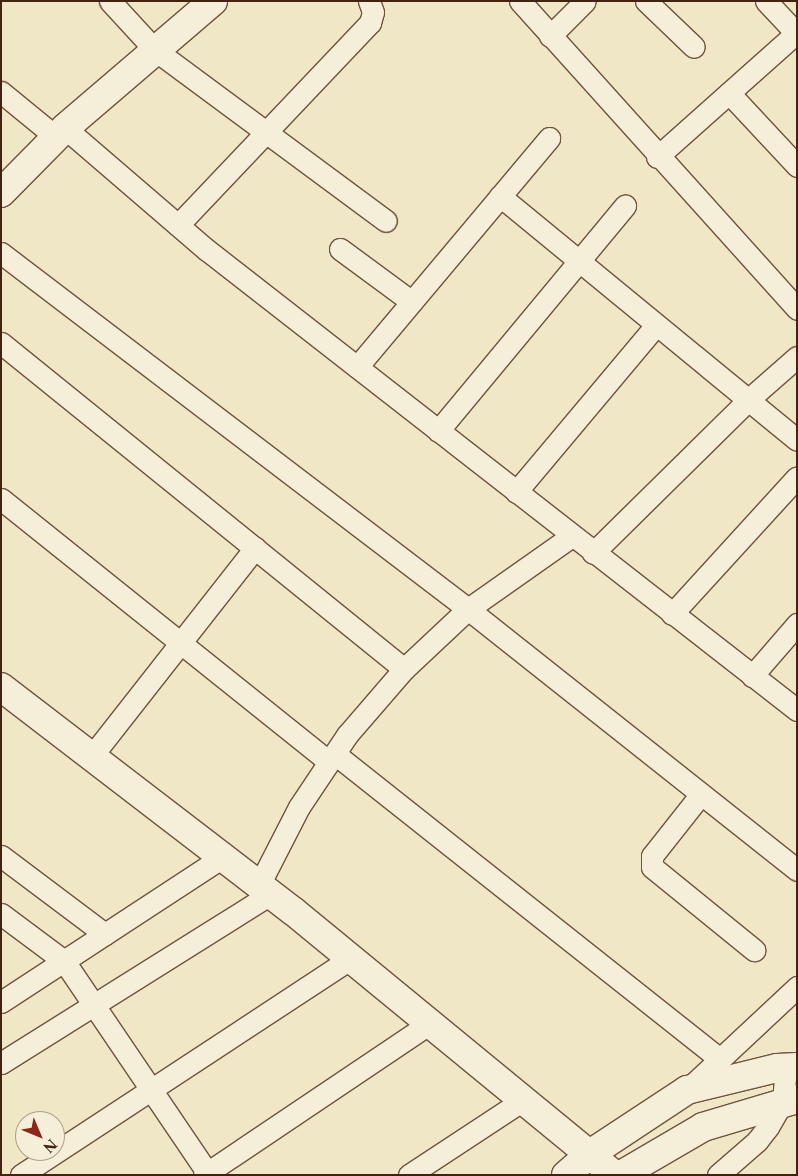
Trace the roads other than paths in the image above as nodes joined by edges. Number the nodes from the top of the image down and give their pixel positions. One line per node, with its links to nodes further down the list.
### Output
1 (110, 1): 11 (street)
2 (213, 1): 11 (street)
3 (369, 1): 15 (street)
4 (520, 1): 9 (street)
5 (584, 1): 9 (street)
6 (646, 1): 10 (street)
7 (766, 1): 8 (street)
8 (796, 33): 13 (street)
9 (550, 36): 17 (street)
10 (694, 47)
11 (155, 50): 14 (street); 15 (street)
12 (1, 92): 14 (street)
13 (729, 93): 17 (street); 18 (street)
14 (60, 132): 19 (street); 23 (street)
15 (267, 133): 22 (street); 23 (street)
16 (549, 138): 20 (street)
17 (657, 157): 28 (street)
18 (797, 166)
19 (1, 193)
20 (500, 196): 26 (street); 27 (street)
21 (625, 206): 26 (street)
22 (386, 221)
23 (178, 225): 32 (street)
24 (340, 249): 27 (street)
25 (1, 253): 42 (street)
26 (579, 261): 29 (street); 34 (street)
27 (412, 302): 32 (street)
28 (797, 309)
29 (656, 325): 33 (street); 37 (street)
30 (1, 343): 40 (street)
31 (797, 356): 33 (street)
32 (357, 367): 34 (street)
33 (748, 400): 35 (street); 41 (street)
34 (438, 431): 37 (street)
35 (797, 440)
36 (797, 477): 43 (street)
37 (516, 492): 39 (street)
38 (1, 499): 45 (street)
39 (572, 536): 41 (street); 42 (street)
40 (255, 548): 45 (street); 46 (street)
41 (593, 553): 43 (street)
42 (468, 609): 46 (street); 52 (street)
43 (672, 614): 47 (street)
44 (797, 624): 47 (street)
45 (181, 643): 50 (street); 51 (street)
46 (404, 668): 51 (street)
47 (752, 676): 49 (street)
48 (1, 687): 50 (street)
49 (797, 710)
50 (91, 757): 54 (street)
51 (332, 758): 56 (street); 66 (street)
52 (701, 794): 55 (street); 59 (street)
53 (1, 856): 58 (street)
54 (223, 857): 56 (street); 58 (street)
55 (797, 870)
56 (265, 889): 60 (street); 64 (street)
57 (1, 914): 61 (street)
58 (105, 934): 61 (street)
59 (754, 950)
60 (351, 958): 65 (street); 69 (street)
61 (64, 961): 63 (street); 64 (street)
62 (797, 987): 66 (street)
63 (1, 1002)
64 (93, 1004): 67 (street); 69 (street)
65 (430, 1023): 71 (street); 75 (street)
66 (720, 1059): 70 (street)
67 (1, 1063)
68 (791, 1067): 70 (street); 72 (street)
69 (151, 1089): 75 (street); 76 (street)
70 (687, 1090): 73 (street)
71 (523, 1100): 73 (street); 77 (street)
72 (790, 1100): 74 (street); 80 (street)
73 (590, 1154): 78 (street); 79 (street)
74 (639, 1170)
75 (207, 1174)
76 (22, 1175)
77 (409, 1175)
78 (566, 1175)
79 (614, 1175)
80 (718, 1175)

